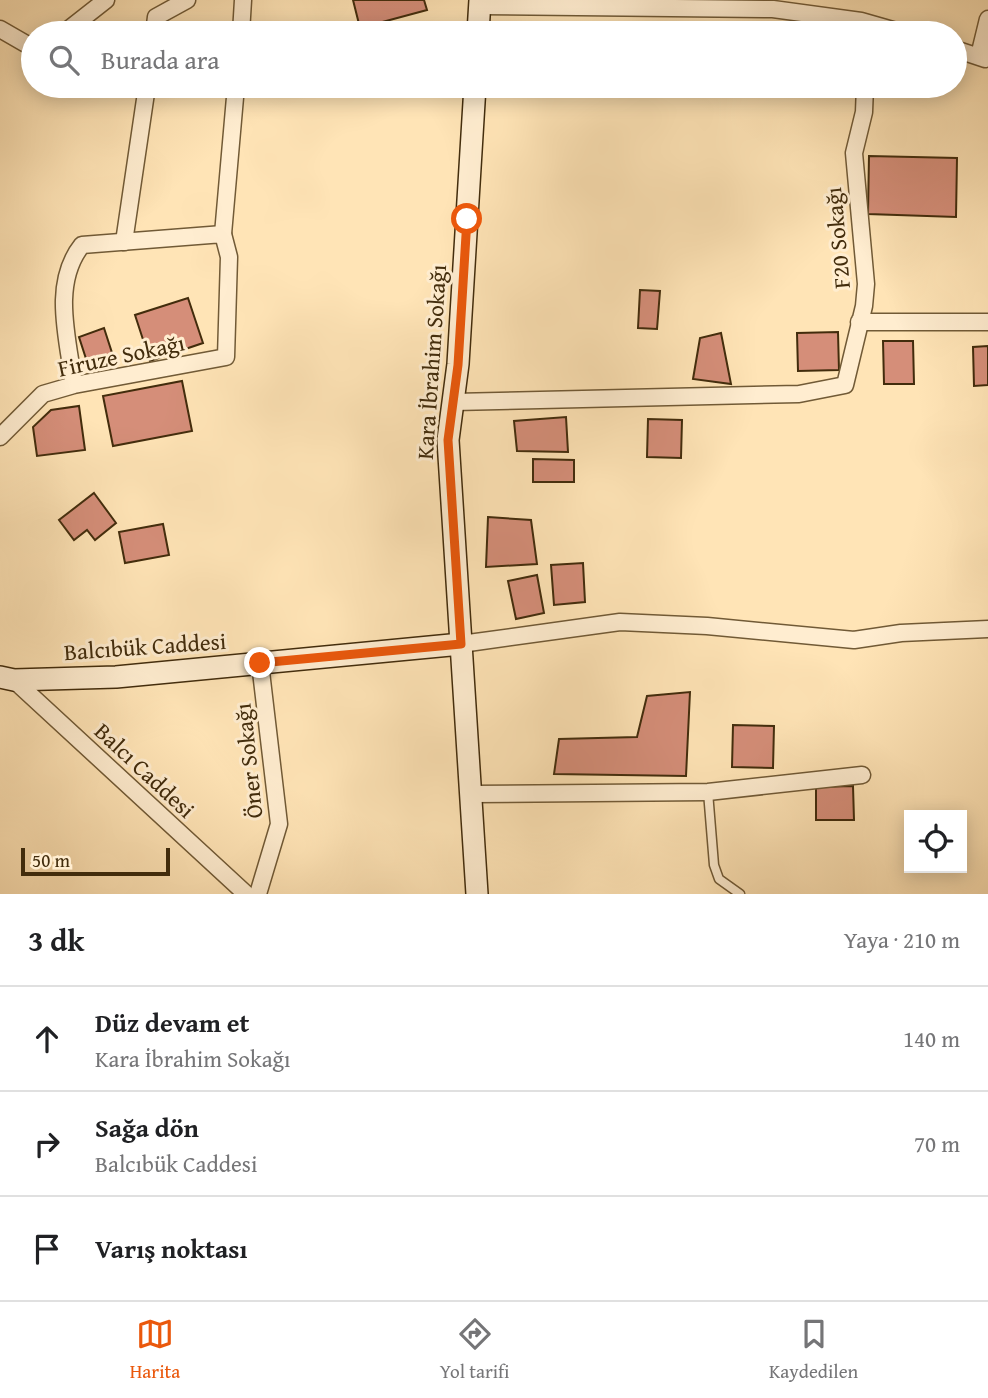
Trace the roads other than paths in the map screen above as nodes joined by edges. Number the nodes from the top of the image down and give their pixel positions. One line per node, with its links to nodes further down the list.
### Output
1 (106, 0): 7 (street)
2 (187, 0): 8 (street)
3 (260, 0): 4 (street)
4 (243, 3): 9 (street)
5 (480, 3): 10 (street); 11 (street)
6 (988, 19): 14 (street)
7 (79, 21)
8 (156, 21)
9 (242, 21)
10 (479, 21)
11 (832, 21)
12 (0, 29): 13 (street)
13 (21, 41)
14 (983, 58)
15 (144, 98): 20 (street)
16 (235, 98): 19 (street)
17 (474, 98): 24 (street, Kara İbrahim Sokağı)
18 (865, 98): 21 (street, F20 Sokağı)
19 (223, 234): 20 (street); 23 (street, Firuze Sokağı)
20 (124, 242): 23 (street)
21 (859, 322): 22 (street); 24 (street, F20 Sokağı)
22 (988, 322)
23 (74, 385): 25 (street, Firuze Sokağı)
24 (454, 402): 27 (street, Kara İbrahim Sokağı)
25 (0, 437)
26 (988, 629): 27 (street)
27 (461, 644): 28 (street, Balcıbük Caddesi); 32 (street, Kara İbrahim Sokağı)
28 (260, 663): 29 (street, Balcıbük Caddesi); 34 (street, Öner Sokağı)
29 (7, 679): 33 (street, Balcı Caddesi)
30 (862, 775): 31 (street)
31 (708, 792): 32 (street); 36 (lane)
32 (473, 794): 35 (street, Kara İbrahim Sokağı)
33 (246, 894)
34 (258, 894)
35 (477, 894)
36 (740, 894)

